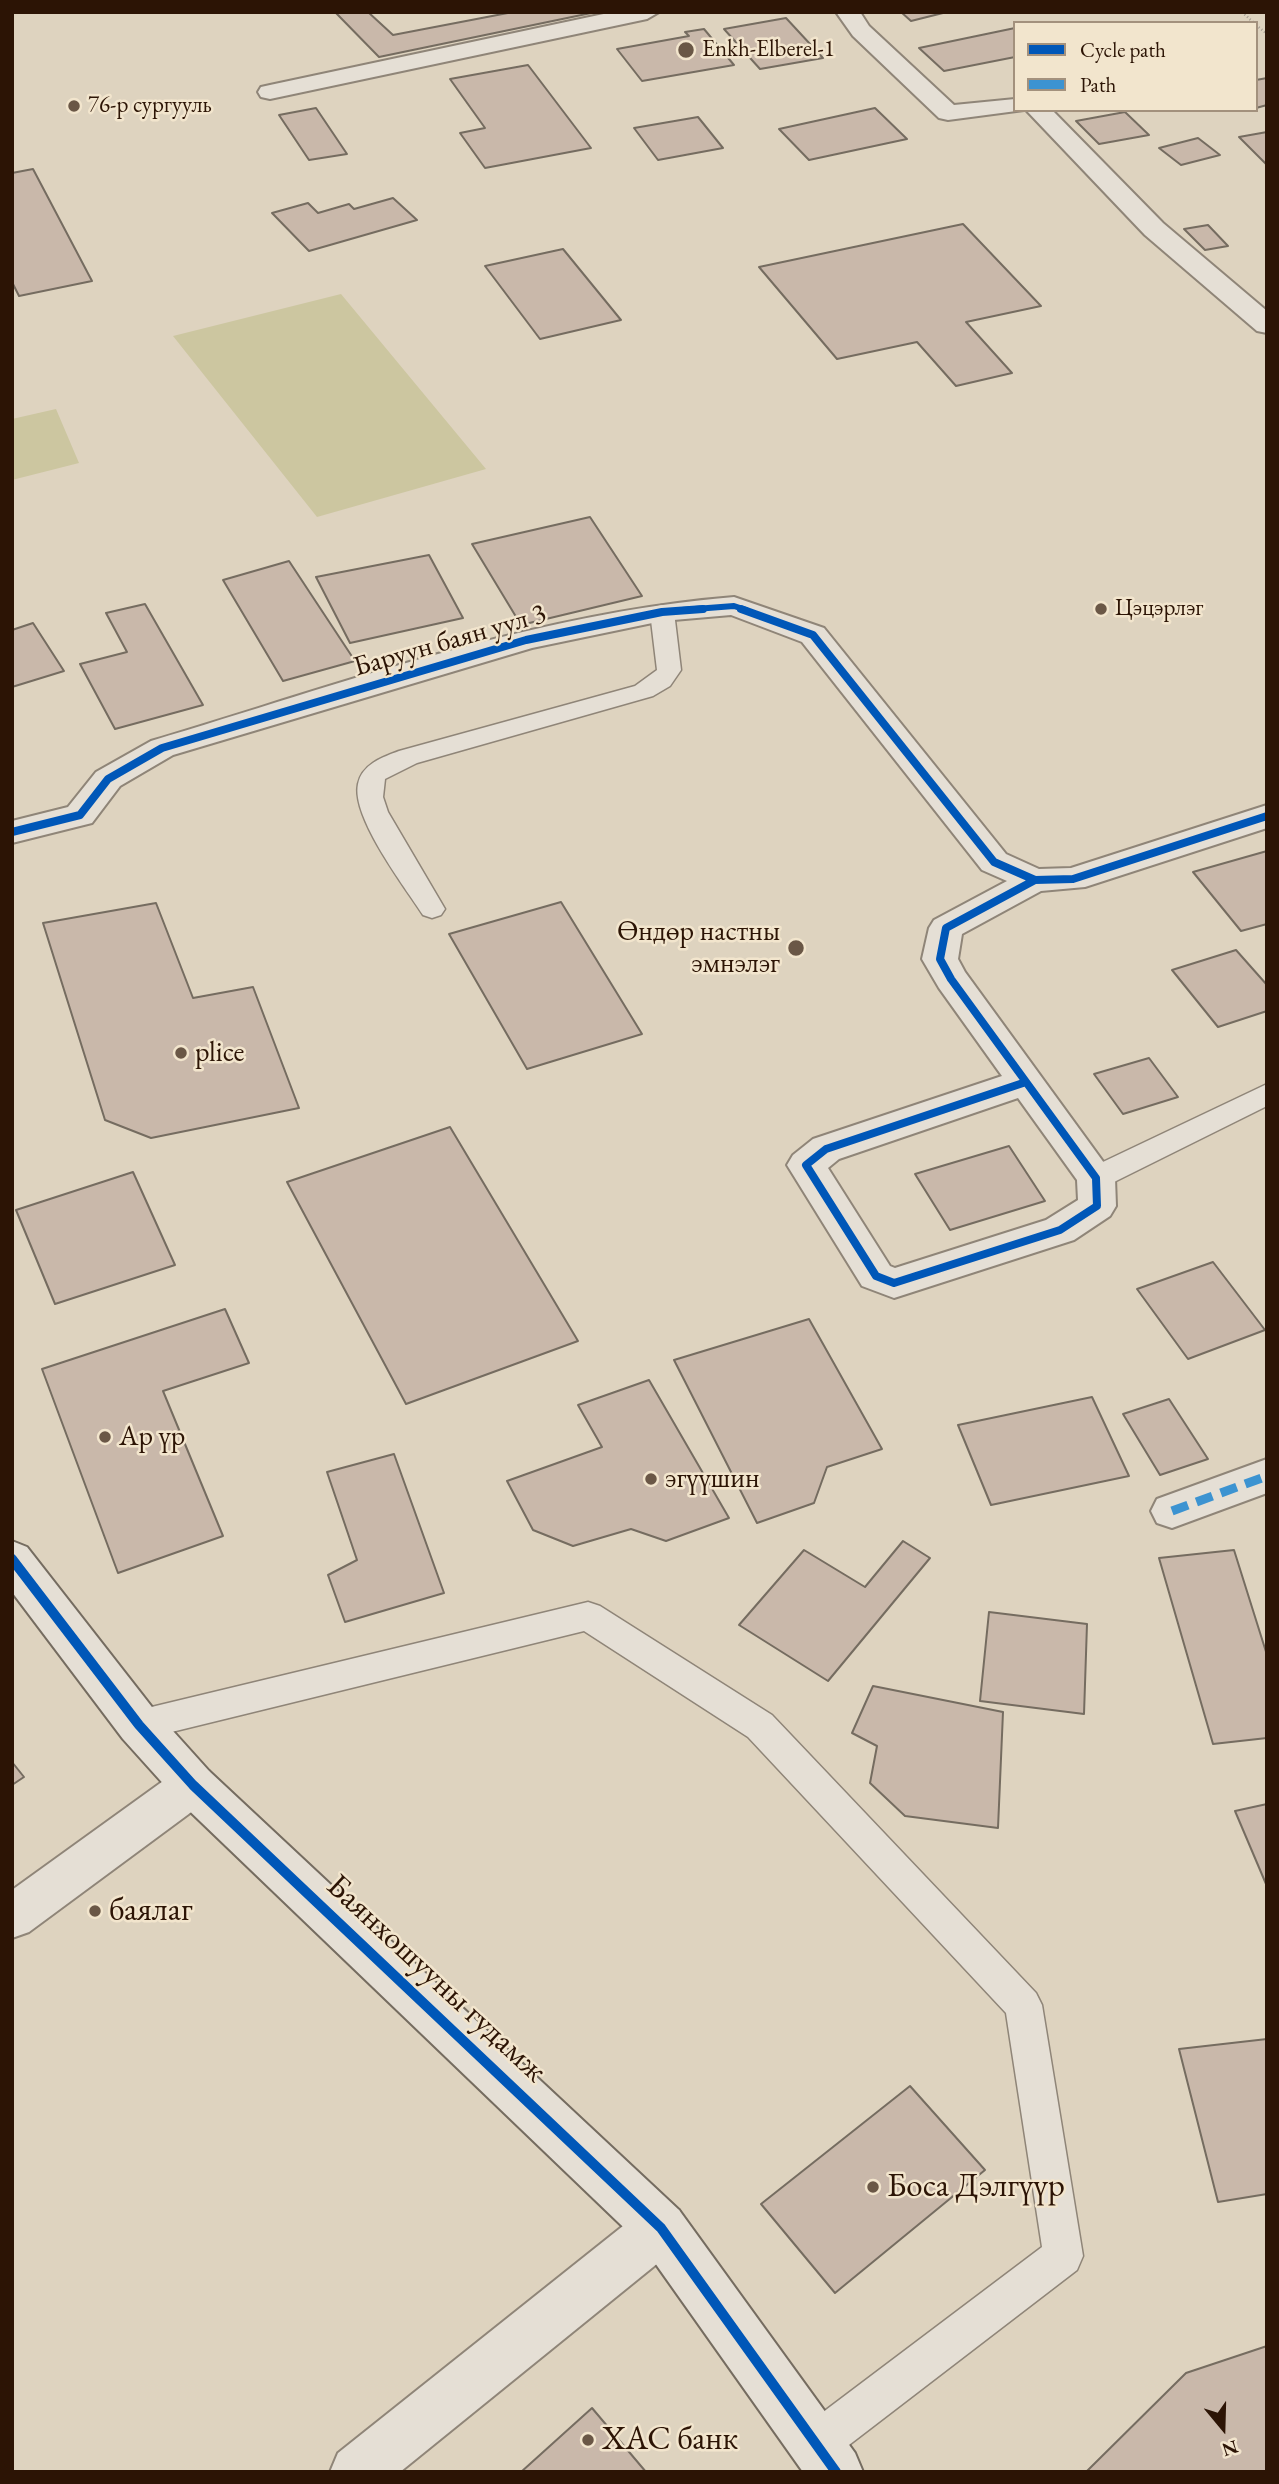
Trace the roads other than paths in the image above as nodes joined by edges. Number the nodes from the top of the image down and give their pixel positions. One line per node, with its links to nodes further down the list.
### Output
1 (647, 12): 3 (street)
2 (848, 12): 4 (street)
3 (270, 92)
4 (1013, 106)
5 (1040, 112): 6 (street)
6 (1267, 325)
7 (663, 612): 9 (street, Баруун баян уул 3); 10 (street, Баруун баян уул 3); 11 (lane)
8 (1267, 816): 10 (street, Баруун баян уул 3)
9 (12, 832)
10 (1035, 880): 12 (street)
11 (432, 909)
12 (1026, 1082): 14 (street); 14 (street)
13 (1267, 1094): 14 (lane)
14 (1096, 1178)
15 (1267, 1476): 16 (street)
16 (1172, 1511)
17 (12, 1559): 18 (street, Баянхошууны гудамж)
18 (138, 1725): 19 (street, Баянхошууны гудамж); 22 (lane)
19 (193, 1785): 20 (street); 21 (street, Баянхошууны гудамж)
20 (12, 1917)
21 (661, 2228): 22 (street, Баянхошууны гудамж); 23 (street)
22 (827, 2458)
23 (357, 2472)

